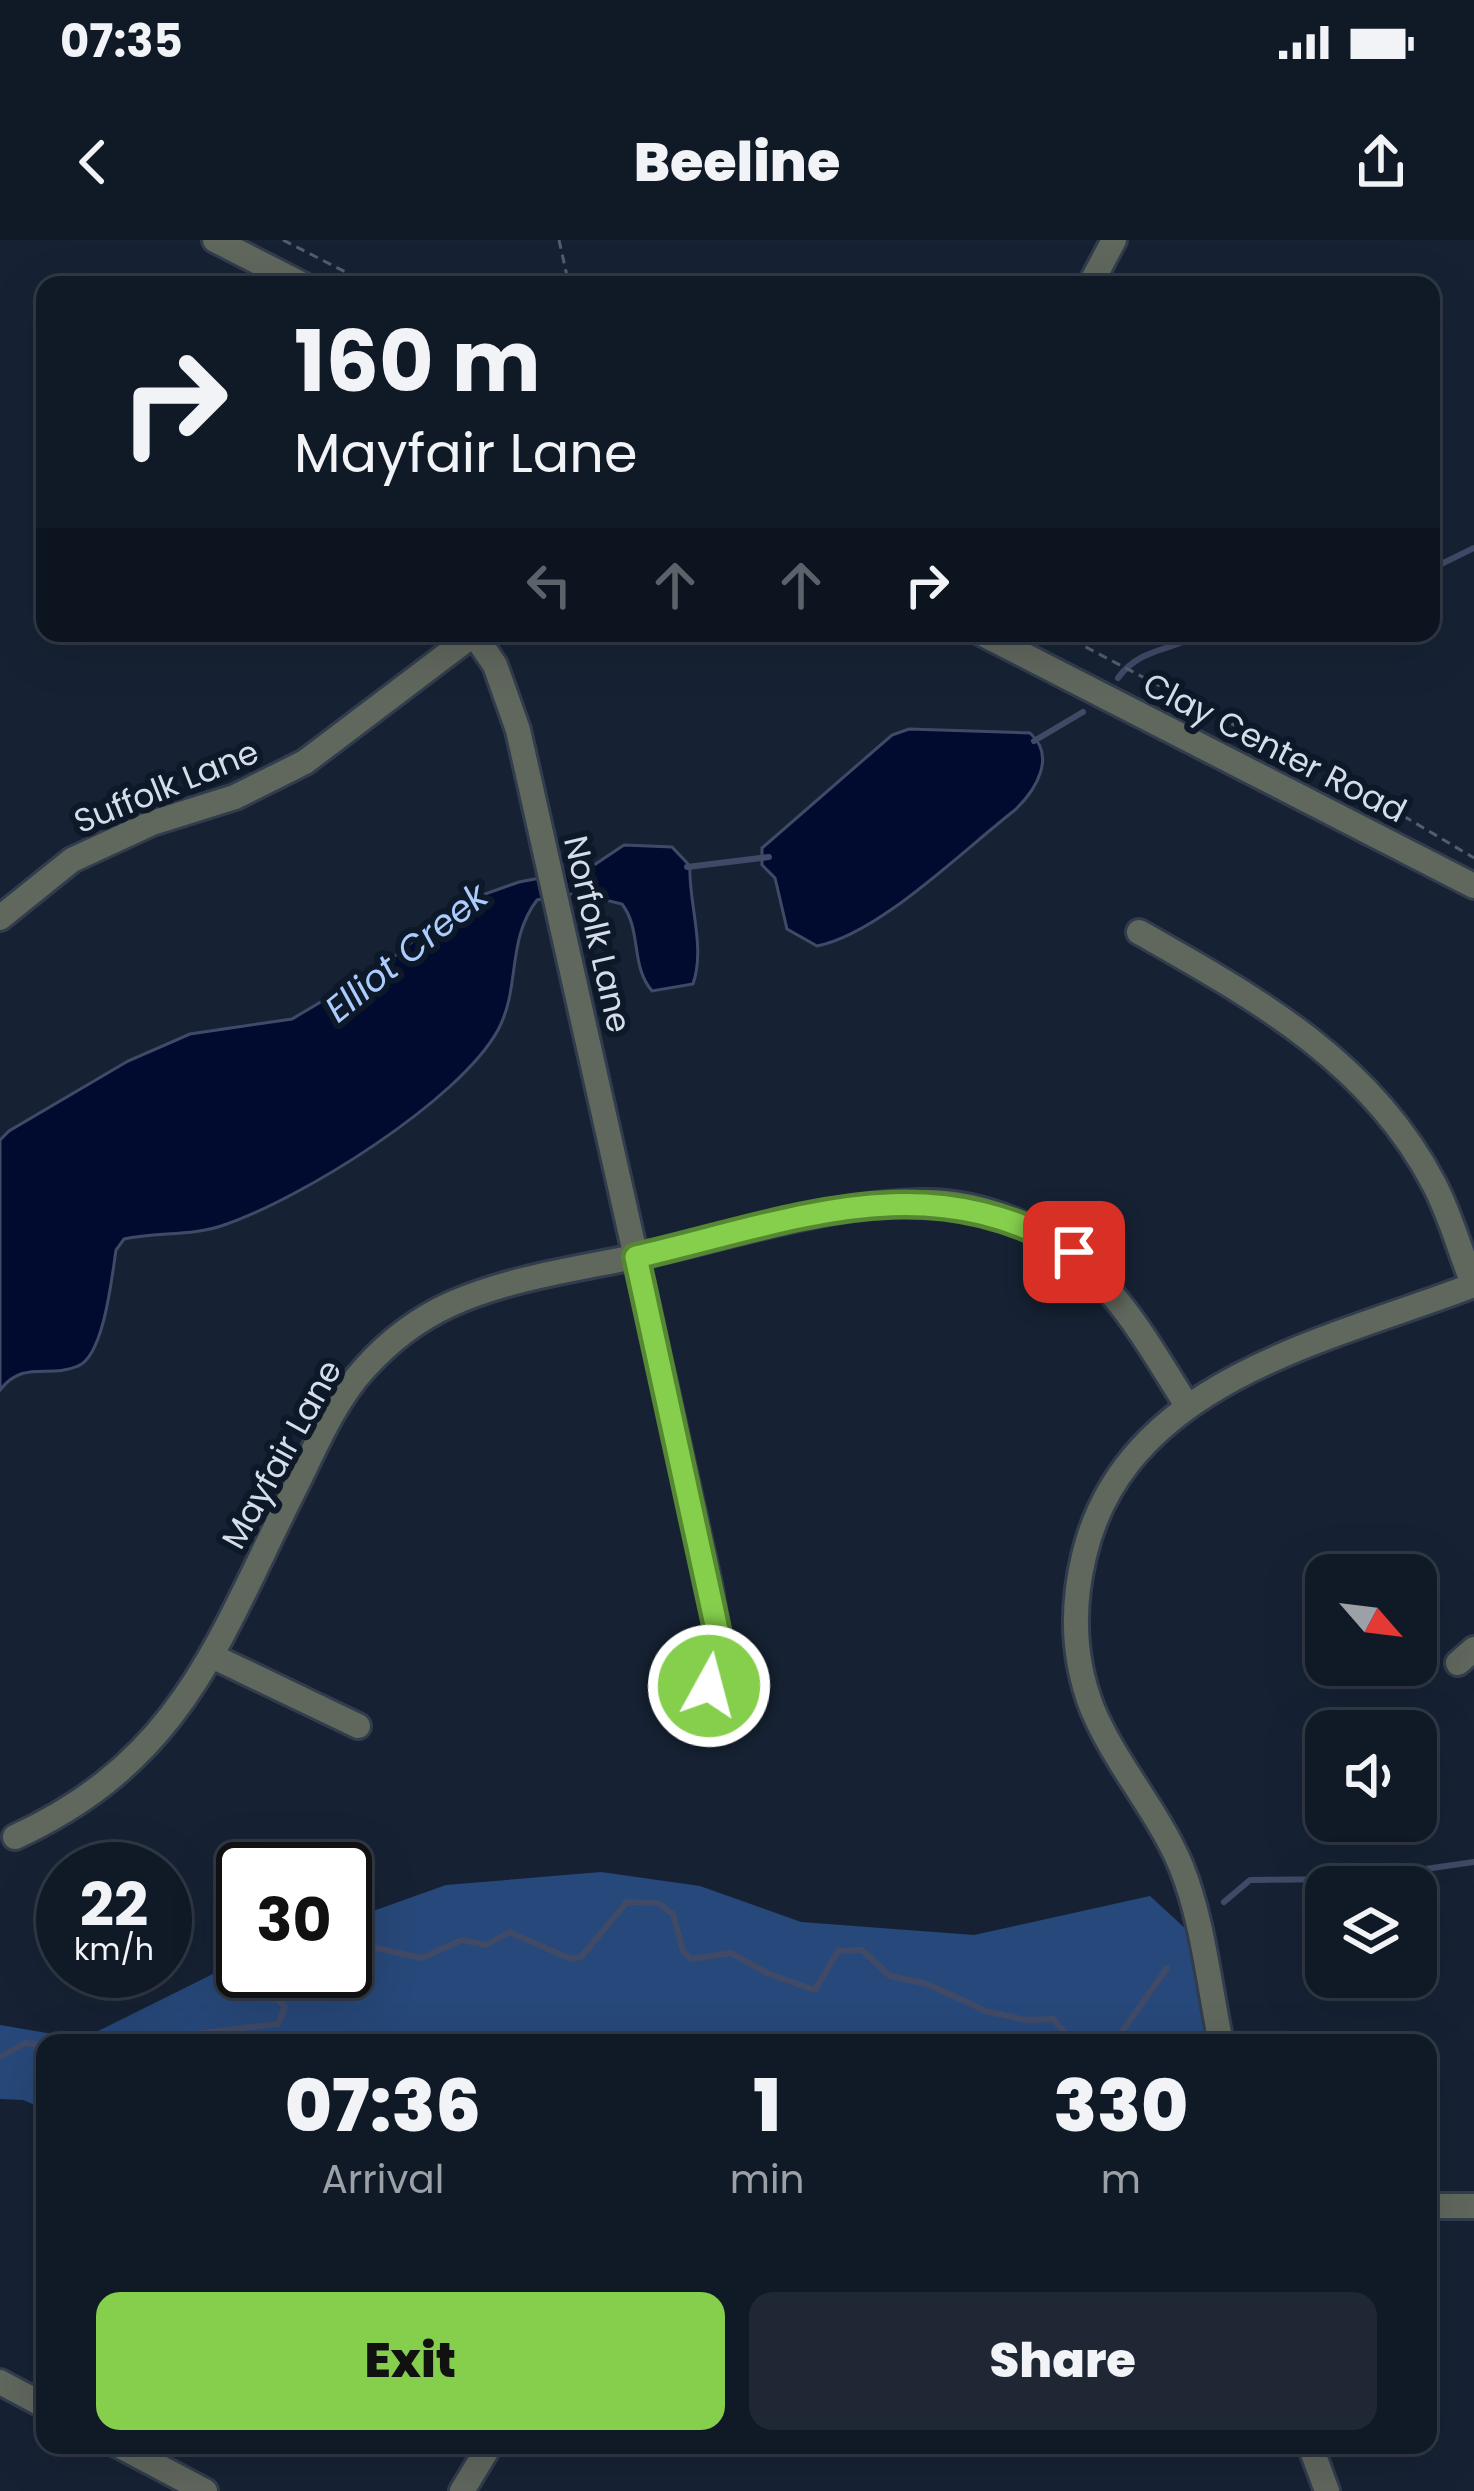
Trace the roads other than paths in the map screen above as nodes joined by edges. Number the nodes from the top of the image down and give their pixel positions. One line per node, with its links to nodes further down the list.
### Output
1 (215, 240): 3 (street)
2 (1114, 240): 4 (street)
3 (285, 276)
4 (1095, 276)
5 (463, 642): 9 (street, Suffolk Lane)
6 (478, 642): 11 (street, Norfolk Lane)
7 (1000, 642): 8 (street, Clay Center Road)
8 (1474, 886)
9 (0, 918)
10 (1139, 932): 12 (street)
11 (636, 1257): 13 (street, Mayfair Lane); 14 (street, Mayfair Lane); 15 (street, Norfolk Lane)
12 (1474, 1285): 13 (street)
13 (1186, 1404): 18 (street)
14 (212, 1656): 16 (street); 17 (street, Mayfair Lane)
15 (709, 1686)
16 (358, 1726)
17 (15, 1837)
18 (1219, 2034)
19 (1437, 2206): 20 (street)
20 (1474, 2206)
21 (0, 2382): 22 (street)
22 (36, 2401)
23 (135, 2454): 26 (street)
24 (485, 2454): 27 (street)
25 (1314, 2454): 28 (street)
26 (205, 2491)
27 (462, 2491)
28 (1328, 2491)

